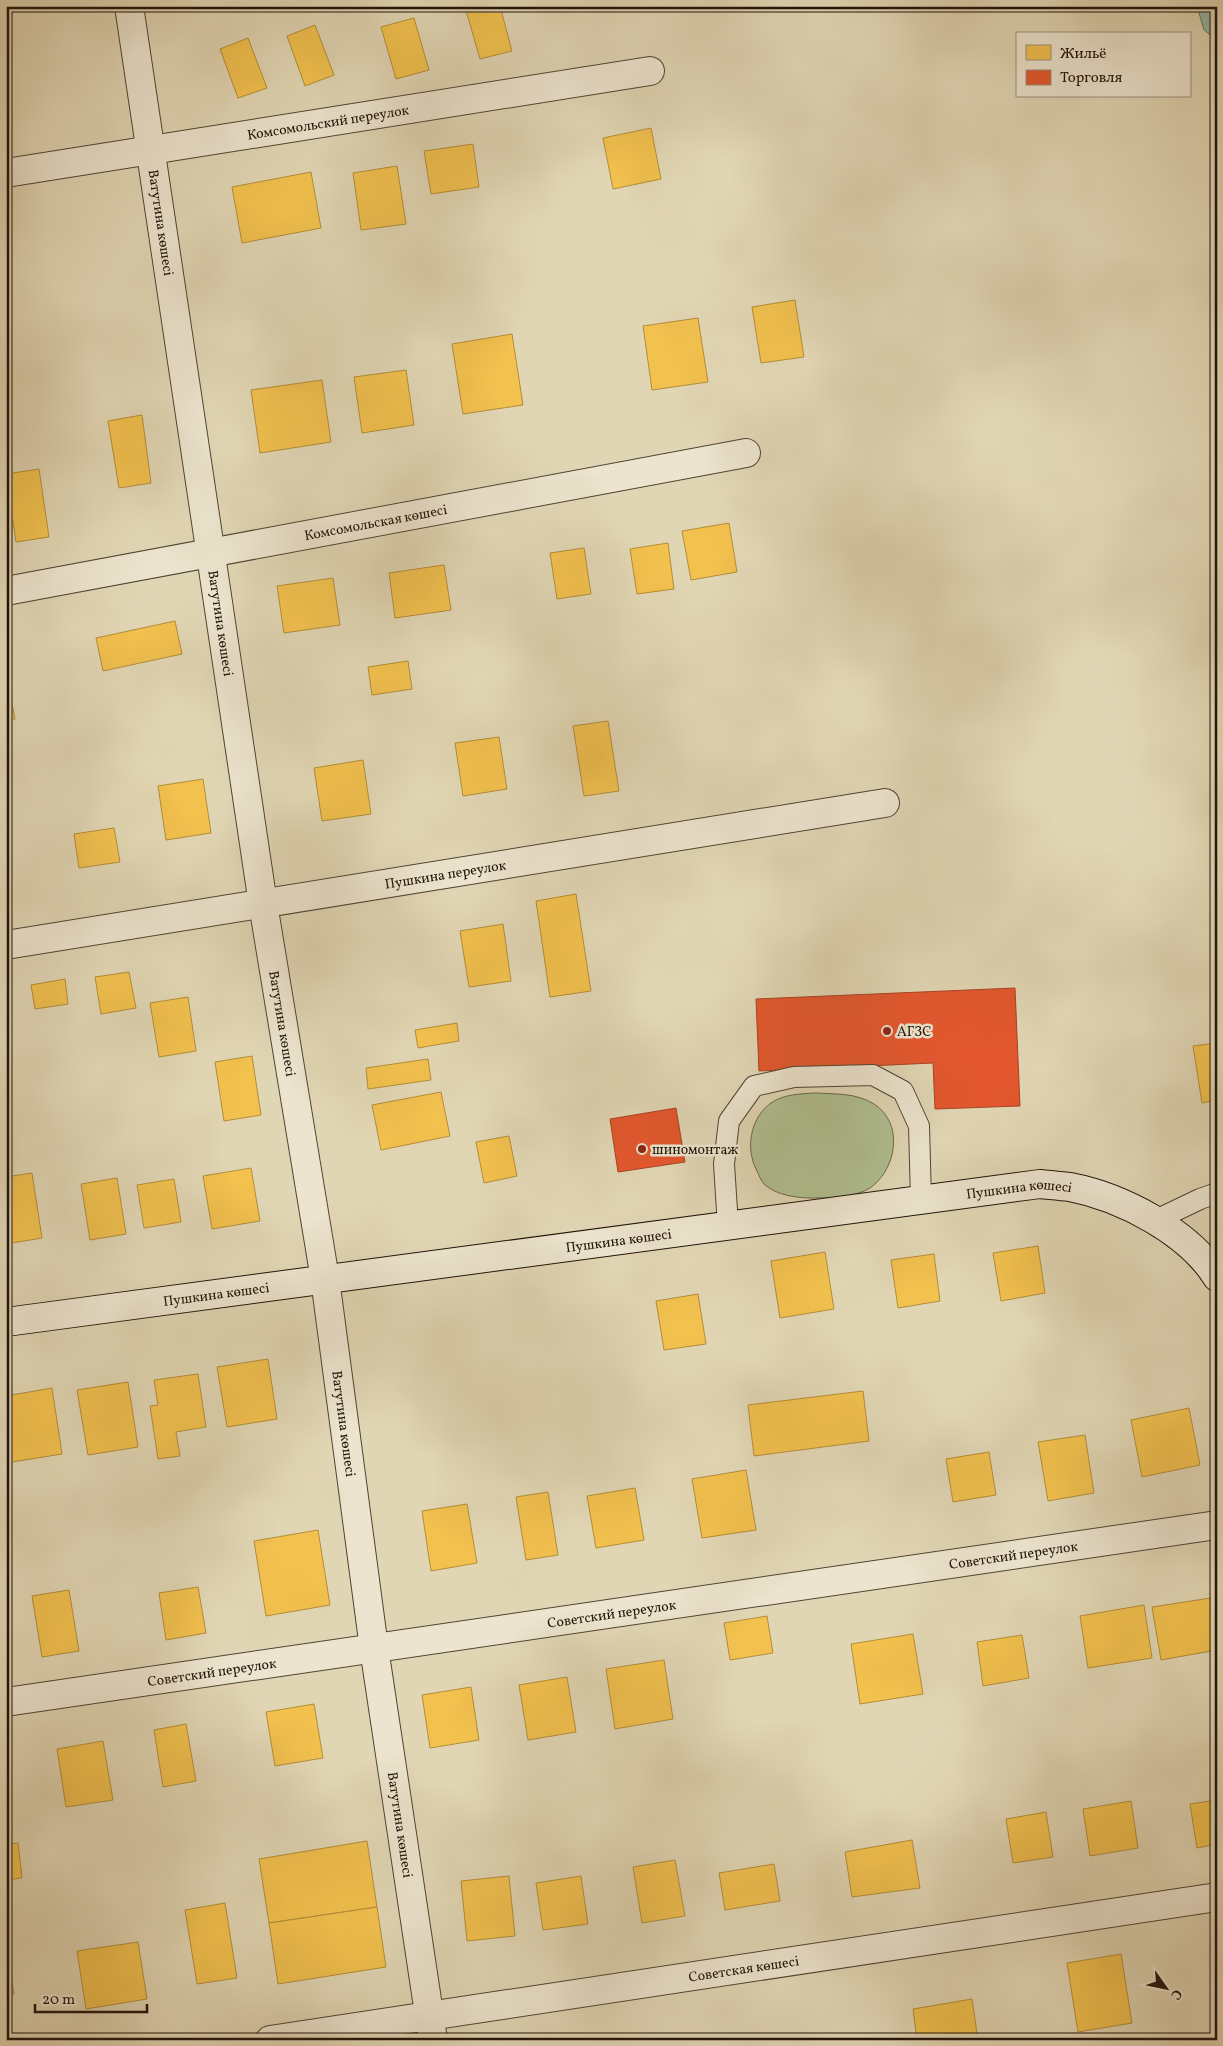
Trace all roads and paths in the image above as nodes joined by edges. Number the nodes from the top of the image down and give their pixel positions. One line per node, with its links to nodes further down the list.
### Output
1 (129, 6): 3 (street, Ватутина көшесі)
2 (650, 71): 3 (street, Комсомольский переулок)
3 (150, 150): 4 (street, Комсомольский переулок); 6 (street, Ватутина көшесі)
4 (6, 173)
5 (746, 453): 6 (street, Комсомольская көшесі)
6 (210, 552): 7 (street, Комсомольская көшесі); 9 (street, Ватутина көшесі)
7 (6, 591)
8 (885, 803): 9 (street, Пушкина переулок)
9 (263, 904): 10 (street, Пушкина переулок); 16 (street, Ватутина көшесі)
10 (6, 946)
11 (1217, 1194): 13 (lane)
12 (922, 1200): 13 (street, Пушкина көшесі); 14 (street, Пушкина көшесі); 14 (lane)
13 (1154, 1221): 15 (street, Пушкина көшесі)
14 (728, 1226): 16 (street, Пушкина көшесі)
15 (1213, 1271)
16 (325, 1280): 17 (street, Пушкина көшесі); 19 (street, Ватутина көшесі)
17 (6, 1322)
18 (1217, 1525): 19 (street, Советский переулок)
19 (374, 1648): 20 (street, Советский переулок); 22 (street, Ватутина көшесі)
20 (6, 1702)
21 (1217, 1897): 22 (street, Советская көшесі)
22 (431, 2028): 23 (street, Советская көшесі)
23 (270, 2040)

